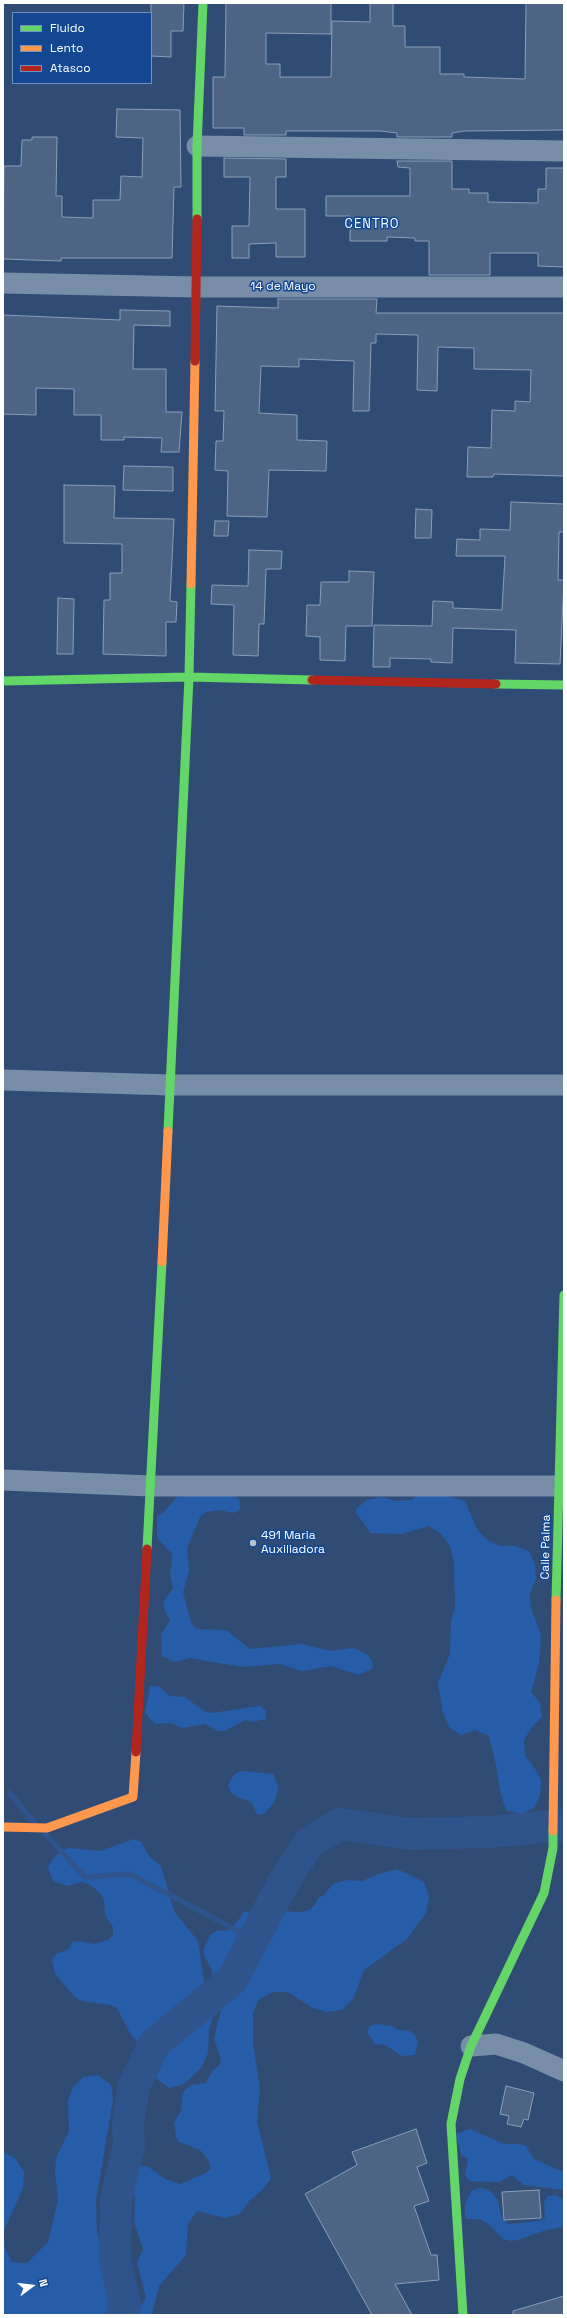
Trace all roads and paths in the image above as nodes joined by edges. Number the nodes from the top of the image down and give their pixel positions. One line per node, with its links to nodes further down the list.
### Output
1 (203, 3): 2 (street)
2 (197, 146): 3 (street); 5 (street)
3 (564, 151)
4 (3, 283): 5 (street, 14 de Mayo)
5 (197, 287): 6 (street, 14 de Mayo); 7 (street)
6 (564, 287)
7 (189, 677): 8 (street); 9 (street); 11 (street)
8 (3, 680)
9 (564, 685)
10 (3, 1080): 11 (street)
11 (171, 1085): 12 (street); 15 (street)
12 (564, 1085)
13 (564, 1295): 16 (street, Calle Palma)
14 (3, 1480): 15 (street)
15 (151, 1486): 16 (street); 17 (street)
16 (561, 1486): 18 (street, Calle Palma)
17 (3, 1826)
18 (471, 2046): 19 (street); 20 (street, Calle Palma)
19 (564, 2071)
20 (463, 2315)

